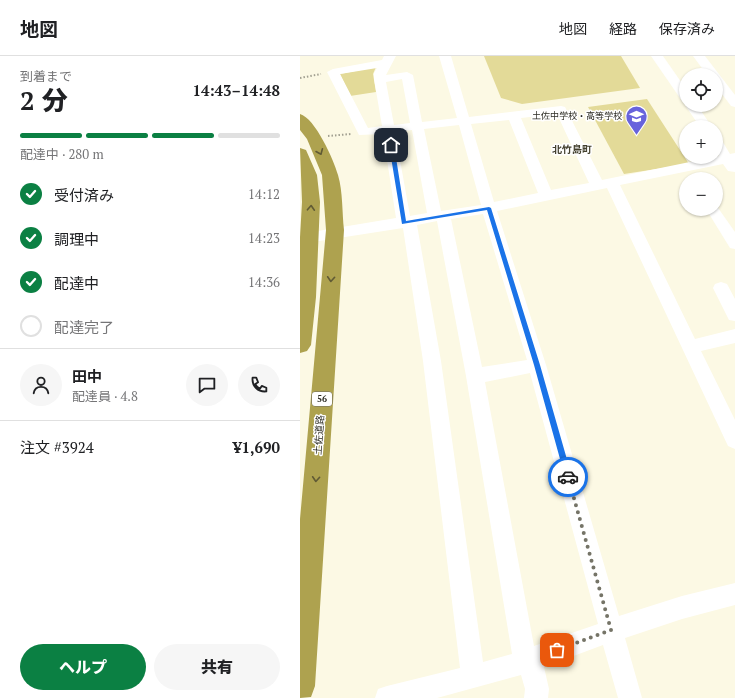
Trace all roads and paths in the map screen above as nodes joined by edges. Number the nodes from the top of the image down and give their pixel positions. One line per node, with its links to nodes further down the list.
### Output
1 (445, 56): 14 (street)
2 (657, 56): 10 (street)
3 (699, 56): 5 (street)
4 (388, 60): 6 (street); 8 (street)
5 (708, 68)
6 (333, 72): 7 (path); 17 (street)
7 (300, 78)
8 (380, 79): 15 (street); 16 (street)
9 (723, 87): 11 (street)
10 (679, 88)
11 (735, 103)
12 (513, 115): 14 (street); 24 (street); 25 (street)
13 (300, 118): 30 (highway, 土佐道路 / 56, one-way to 30)
14 (464, 121): 15 (street); 26 (street)
15 (417, 126): 16 (street); 27 (street)
16 (389, 129): 17 (street); 29 (street)
17 (364, 132): 18 (path)
18 (326, 137)
19 (723, 151): 21 (street)
20 (300, 153): 31 (highway, one-way to 20)
21 (732, 162): 22 (street)
22 (687, 167): 23 (street); 24 (street)
23 (690, 172)
24 (605, 185): 25 (street); 37 (street)
25 (547, 197): 26 (street)
26 (489, 208): 27 (street); 38 (street)
27 (439, 216): 29 (street); 39 (street)
28 (717, 216): 32 (street)
29 (407, 222): 30 (street); 44 (street)
30 (334, 234): 31 (street); 45 (highway, 土佐道路 / 56, one-way to 45)
31 (305, 238): 36 (highway)
32 (735, 244)
33 (721, 288): 34 (street)
34 (735, 315)
35 (735, 336): 37 (street)
36 (300, 345)
37 (690, 346): 40 (street)
38 (537, 365): 39 (street); 42 (street)
39 (475, 376): 43 (street)
40 (735, 440)
41 (735, 594): 42 (street)
42 (611, 630): 43 (street); 48 (street)
43 (528, 661): 44 (street); 47 (street)
44 (473, 675): 46 (street)
45 (300, 686)
46 (387, 698)
47 (536, 698)
48 (630, 698)

